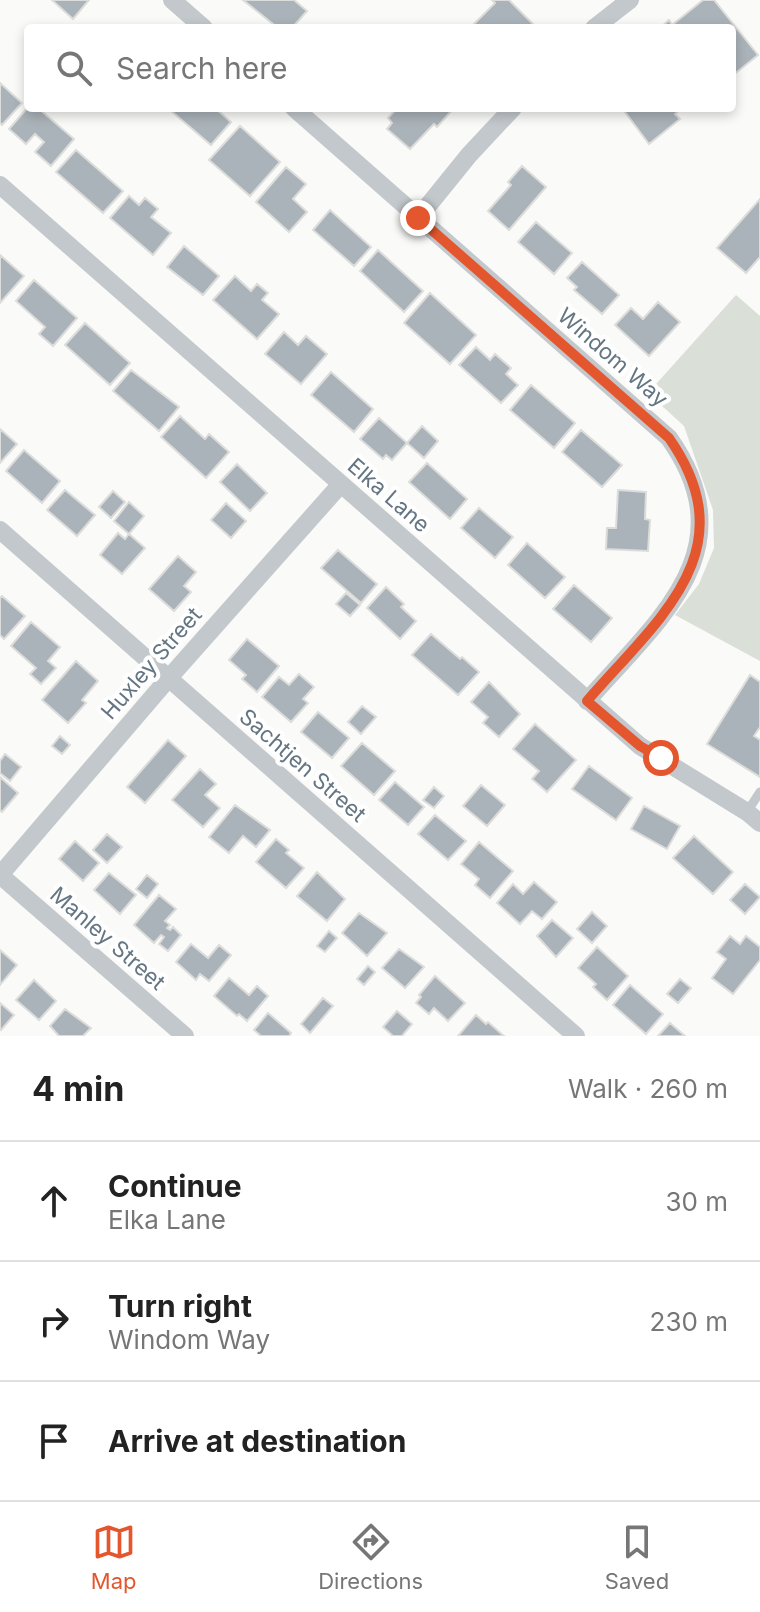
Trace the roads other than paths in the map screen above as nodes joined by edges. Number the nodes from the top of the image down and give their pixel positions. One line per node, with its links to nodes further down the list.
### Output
1 (172, 0): 3 (street)
2 (630, 0): 4 (street)
3 (199, 24)
4 (599, 24)
5 (299, 112): 8 (street, Windom Way)
6 (509, 112): 8 (street)
7 (0, 185): 9 (street, Elka Lane)
8 (418, 218): 12 (street, Windom Way)
9 (341, 484): 11 (street, Huxley Street); 12 (street, Elka Lane)
10 (0, 530): 11 (street, Sachtjen Street)
11 (168, 679): 15 (street, Huxley Street); 17 (street, Sachtjen Street)
12 (587, 701): 14 (street, Elka Lane)
13 (760, 792): 14 (lane)
14 (754, 818)
15 (0, 875): 16 (street, Manley Street)
16 (185, 1036)
17 (576, 1036)

